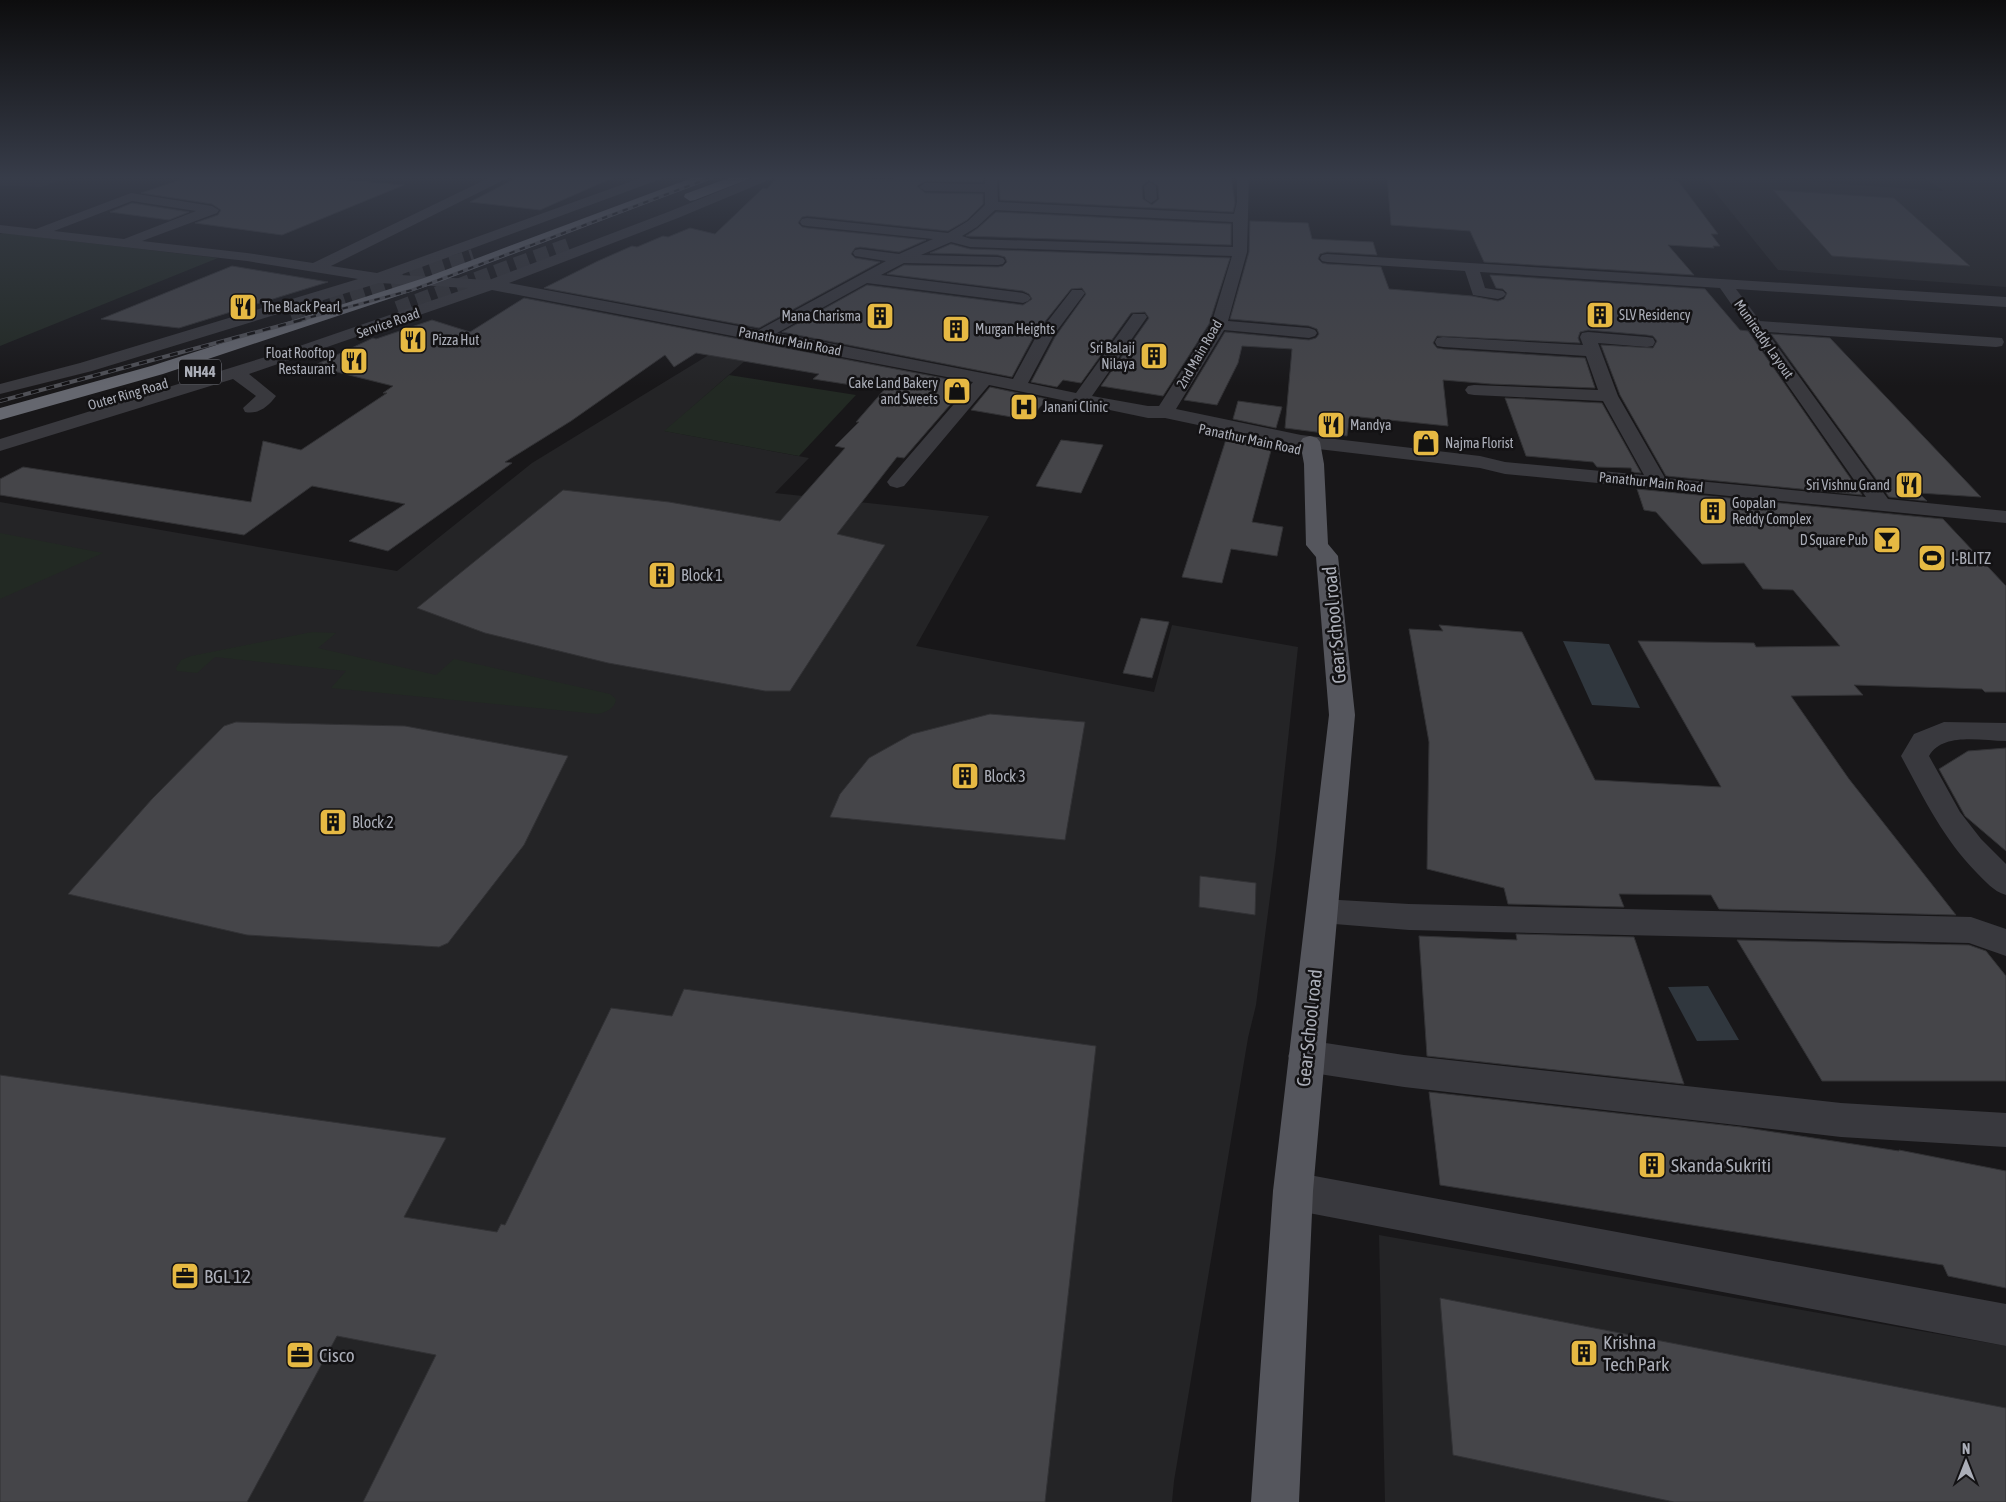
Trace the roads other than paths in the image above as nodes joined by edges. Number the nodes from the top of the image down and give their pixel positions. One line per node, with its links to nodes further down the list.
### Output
1 (153, 246): 17 (street)
2 (358, 246): 17 (street)
3 (465, 246): 18 (street)
4 (499, 246): 12 (highway)
5 (522, 246): 20 (highway)
6 (595, 246): 22 (street, Service Road)
7 (930, 246): 14 (street)
8 (1063, 246): 10 (street)
9 (1238, 246): 10 (street, 2nd Main Road)
10 (1240, 252): 30 (street, 2nd Main Road)
11 (860, 254): 14 (street)
12 (473, 256)
13 (1327, 258): 16 (street, Munireddy Layout)
14 (902, 259): 15 (street); 19 (street)
15 (1010, 261)
16 (1471, 267): 21 (street, Munireddy Layout); 24 (street)
17 (313, 268): 18 (street)
18 (378, 278): 20 (street, Panathur Main Road); 41 (street)
19 (866, 278): 25 (street); 33 (street)
20 (429, 281): 22 (street, Panathur Main Road); 48 (highway)
21 (1724, 283): 26 (street); 31 (street, Munireddy Layout)
22 (493, 285): 33 (street, Panathur Main Road); 38 (street, Service Road)
23 (1078, 293): 40 (street)
24 (1498, 294)
25 (1023, 298)
26 (2006, 302)
27 (398, 308): 49 (highway, Outer Ring Road / NH44)
28 (291, 316): 45 (highway, Outer Ring Road / NH44)
29 (1139, 317): 44 (street)
30 (1219, 325): 32 (street); 47 (street, 2nd Main Road)
31 (1754, 326): 36 (street); 54 (street, Munireddy Layout)
32 (1309, 333)
33 (761, 336): 39 (street, Panathur Main Road)
34 (1443, 342): 37 (street)
35 (1647, 342): 37 (street)
36 (1996, 342)
37 (1593, 351): 43 (street)
38 (236, 372): 46 (street); 50 (street, Service Road)
39 (985, 379): 40 (street, Panathur Main Road); 52 (street)
40 (1017, 386): 44 (street, Panathur Main Road)
41 (0, 389)
42 (1474, 390): 43 (street)
43 (1609, 396): 53 (street)
44 (1081, 399): 47 (street, Panathur Main Road)
45 (0, 401)
46 (252, 408)
47 (1157, 412): 51 (street, Panathur Main Road)
48 (0, 414)
49 (0, 430)
50 (0, 444)
51 (1319, 448): 53 (street, Panathur Main Road); 58 (main road, Gear School road)
52 (897, 482)
53 (1658, 483): 54 (street, Panathur Main Road)
54 (1881, 504): 55 (street, Panathur Main Road)
55 (2002, 521)
56 (2006, 732): 57 (street)
57 (2006, 882)
58 (1322, 911): 59 (street); 60 (main road, Gear School road)
59 (2006, 943)
60 (1306, 1056): 61 (street); 62 (main road, Gear School road)
61 (2006, 1130)
62 (1293, 1191): 63 (street); 64 (main road, Gear School road)
63 (2006, 1325)
64 (1274, 1502)

